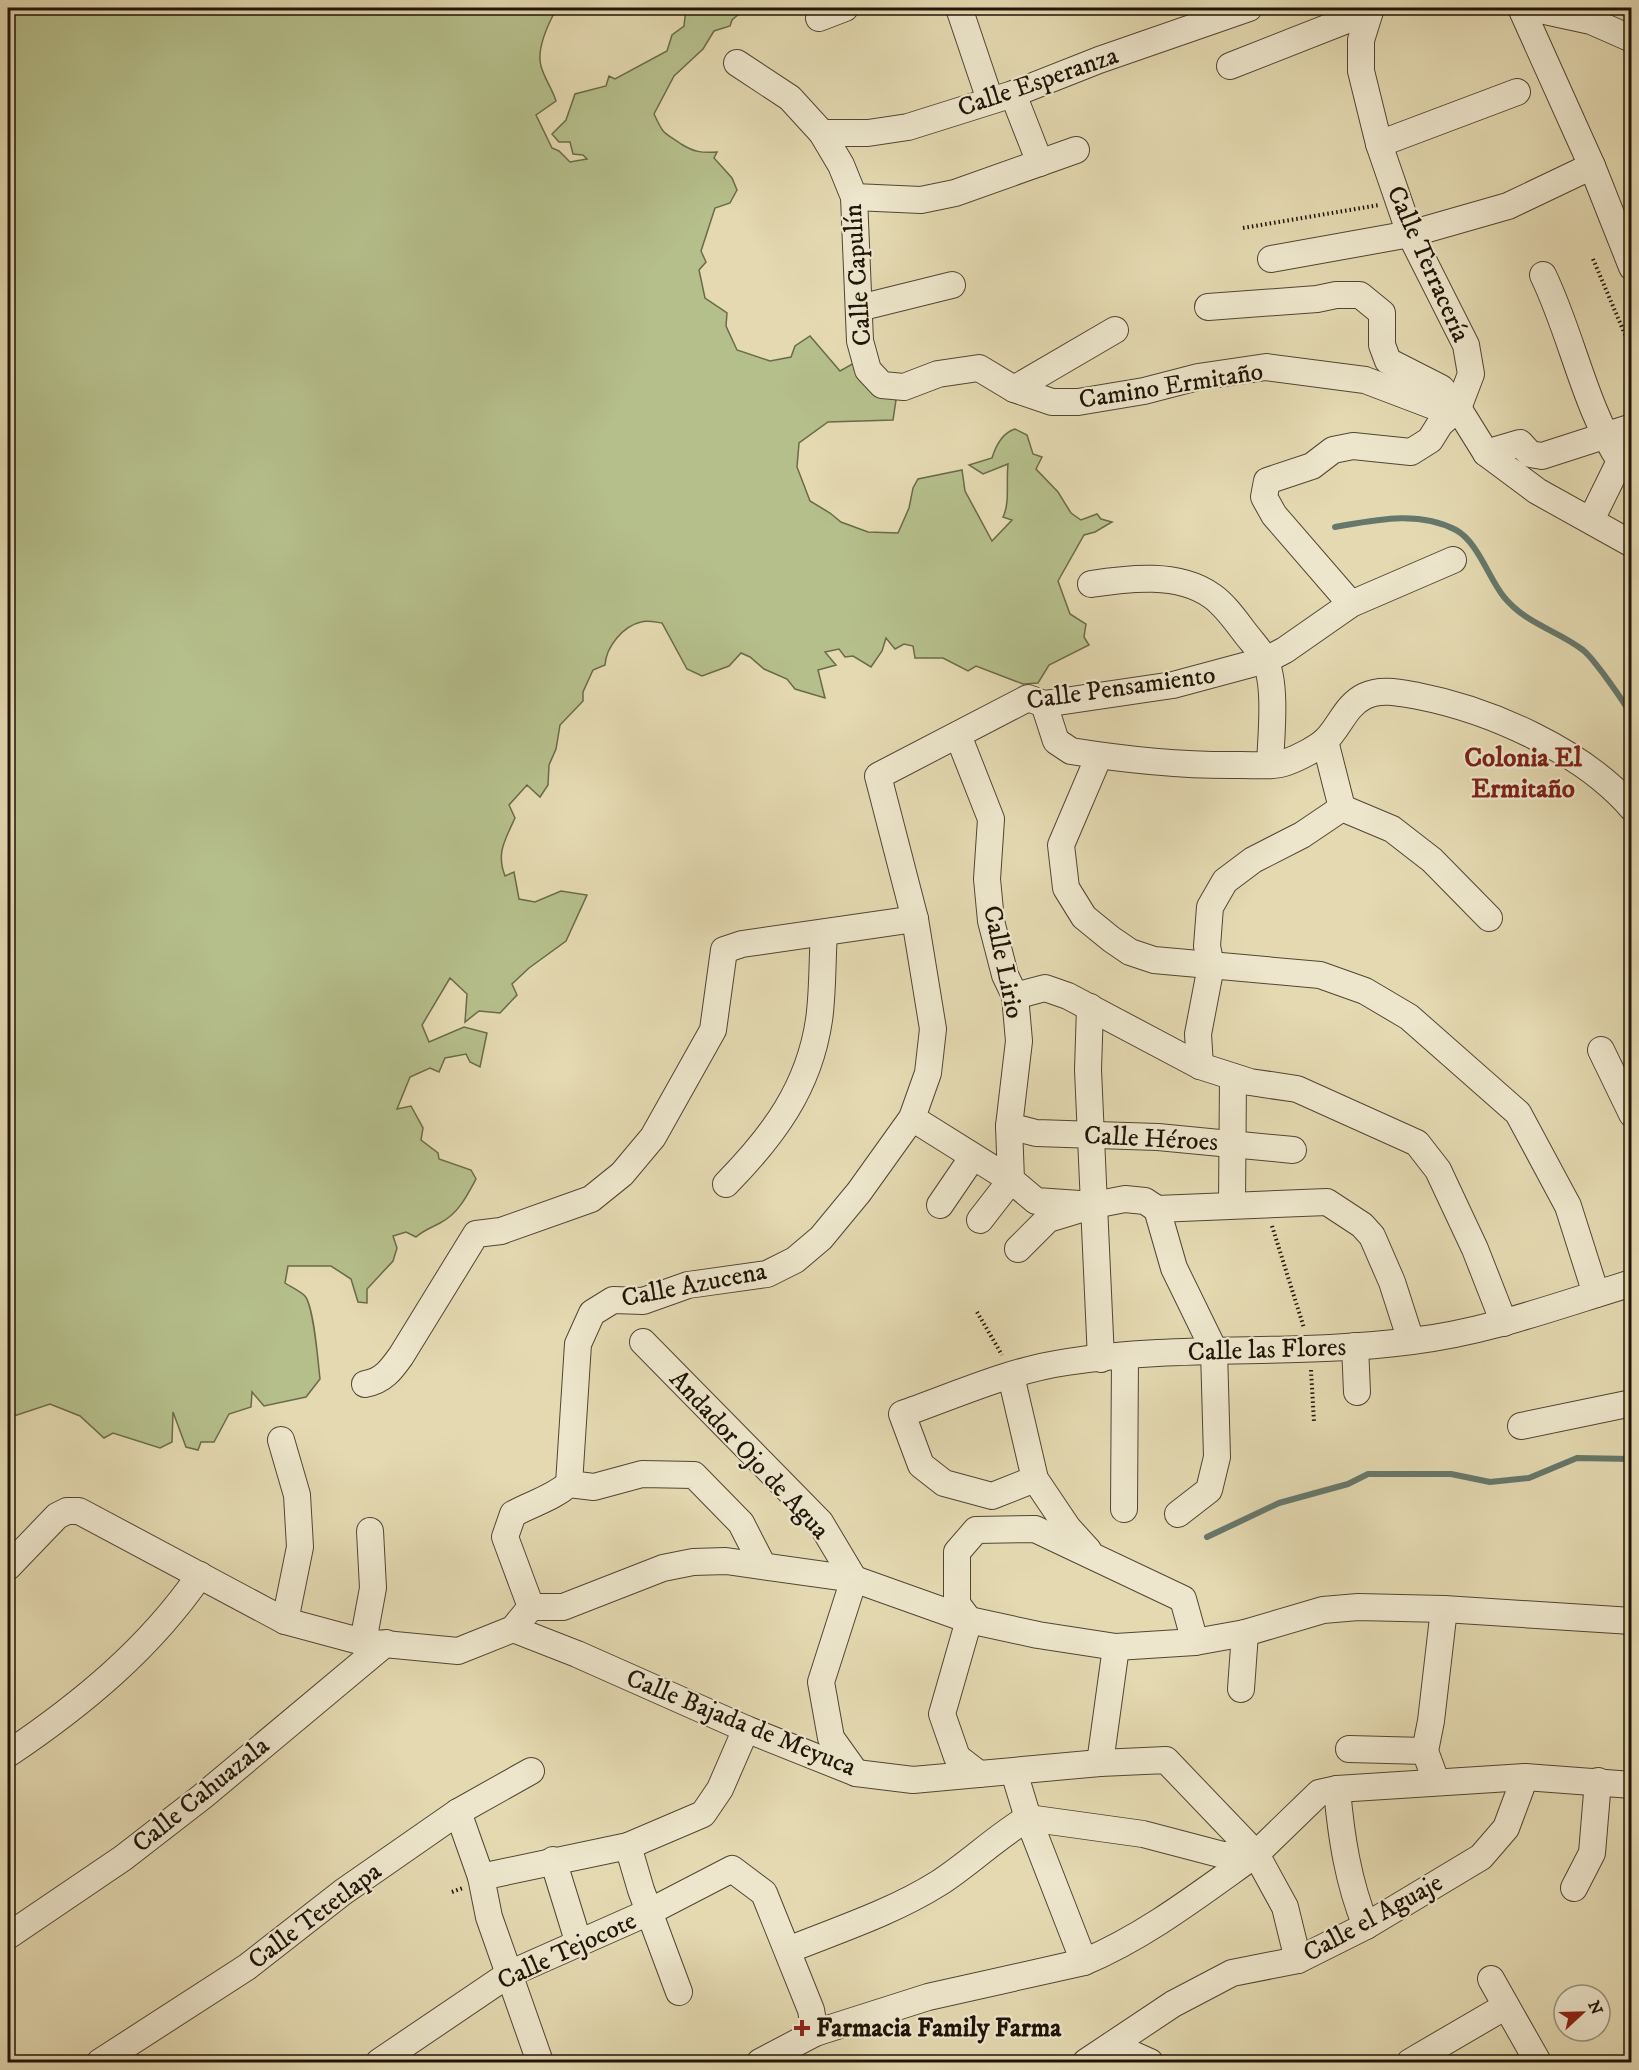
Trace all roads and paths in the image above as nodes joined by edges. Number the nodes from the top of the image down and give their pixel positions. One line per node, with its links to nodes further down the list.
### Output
1 (845, 8): 8 (street)
2 (959, 8): 13 (street)
3 (1249, 8): 7 (street, Calle Esperanza)
4 (1521, 8): 18 (street)
5 (1531, 8): 9 (street)
6 (1370, 9): 11 (street); 15 (street, Calle Terracería)
7 (1196, 17): 13 (street, Calle Esperanza)
8 (819, 18)
9 (1632, 39)
10 (737, 63): 14 (street, Calle Capulín)
11 (1230, 66)
12 (1516, 92): 15 (street)
13 (1002, 97): 14 (street, Calle Esperanza); 17 (street)
14 (822, 133): 19 (street, Calle Capulín)
15 (1378, 144): 20 (street, Calle Terracería)
16 (1076, 150): 17 (street)
17 (1040, 163): 19 (street)
18 (1592, 166): 22 (street); 25 (street)
19 (854, 197): 29 (street, Calle Capulín)
20 (1397, 202): 21 (path); 22 (street, Calle Terracería)
21 (1244, 228)
22 (1410, 234): 23 (street); 34 (street, Calle Terracería)
23 (1270, 259)
24 (1593, 259): 31 (path)
25 (1632, 267)
26 (1543, 275): 36 (street)
27 (952, 285): 29 (street)
28 (1208, 307): 34 (street)
29 (859, 308): 32 (street, Calle Capulín)
30 (1115, 330): 33 (street)
31 (1632, 351)
32 (882, 385): 33 (street, Camino Ermitaño)
33 (1014, 389): 34 (street, Camino Ermitaño)
34 (1458, 408): 37 (street); 42 (street)
35 (1632, 427): 36 (street)
36 (1604, 436): 37 (street); 38 (street)
37 (1486, 453): 38 (street)
38 (1591, 520): 39 (street)
39 (1632, 544)
40 (1453, 560): 42 (street, Calle Pensamiento)
41 (1091, 584): 43 (street)
42 (1351, 604): 43 (street, Calle Pensamiento)
43 (1266, 660): 44 (street, Calle Pensamiento); 48 (street)
44 (1044, 704): 45 (street, Calle Pensamiento); 47 (street)
45 (958, 735): 49 (street, Calle Pensamiento); 56 (street, Calle Lirio)
46 (1325, 741): 48 (street); 50 (street); 51 (street)
47 (1099, 756): 48 (street); 55 (street)
48 (1270, 765)
49 (878, 776): 53 (street, Calle Azucena)
50 (1342, 808): 52 (street); 55 (street)
51 (1632, 808)
52 (1489, 918)
53 (915, 919): 54 (street); 62 (street, Calle Azucena)
54 (824, 933): 69 (street); 89 (street)
55 (1211, 966): 59 (street); 78 (street)
56 (1015, 996): 57 (street); 63 (street, Calle Lirio)
57 (1090, 1007): 59 (street); 64 (street)
58 (1601, 1050): 61 (street)
59 (1200, 1066): 60 (street)
60 (1233, 1077): 65 (street); 80 (street)
61 (1632, 1114)
62 (912, 1118): 67 (street); 96 (street, Calle Azucena)
63 (1009, 1126): 64 (street, Calle Héroes); 68 (street, Calle Lirio)
64 (1091, 1136): 65 (street, Calle Héroes); 73 (street)
65 (1232, 1143): 66 (street, Calle Héroes); 71 (street)
66 (1293, 1150)
67 (972, 1158): 68 (street); 72 (street)
68 (1011, 1180): 73 (street); 75 (street)
69 (726, 1184)
70 (1264, 1203): 71 (street); 81 (street); 85 (path)
71 (1232, 1204): 74 (street)
72 (940, 1205)
73 (1094, 1205): 74 (street); 76 (street); 87 (street)
74 (1157, 1209): 86 (street)
75 (980, 1220)
76 (1018, 1249)
77 (1632, 1283): 78 (street, Calle las Flores)
78 (1596, 1294): 80 (street, Calle las Flores)
79 (977, 1311): 84 (path)
80 (1503, 1323): 81 (street, Calle las Flores)
81 (1412, 1341): 83 (street, Calle las Flores)
82 (643, 1342): 104 (street, Andador Ojo de Agua)
83 (1355, 1346): 85 (street, Calle las Flores); 90 (street)
84 (998, 1348)
85 (1310, 1348): 86 (street, Calle las Flores); 92 (path)
86 (1214, 1350): 87 (street, Calle las Flores); 98 (street)
87 (1113, 1358): 88 (street, Calle las Flores); 97 (street)
88 (1011, 1376): 95 (street); 95 (street, Calle las Flores)
89 (365, 1384)
90 (1357, 1392)
91 (1632, 1403): 93 (street)
92 (1314, 1422)
93 (1521, 1426)
94 (281, 1440): 108 (street)
95 (1035, 1479): 100 (street)
96 (569, 1484): 101 (street); 105 (street)
97 (1124, 1509)
98 (1178, 1514)
99 (370, 1531): 112 (street)
100 (1096, 1560): 107 (street); 113 (street)
101 (762, 1564): 104 (street); 105 (street)
102 (8, 1567): 103 (street)
103 (200, 1575): 108 (street); 119 (street)
104 (854, 1579): 107 (street); 123 (street)
105 (531, 1607): 110 (street)
106 (1444, 1609): 109 (street); 111 (street); 118 (street)
107 (969, 1620): 114 (street); 124 (street)
108 (285, 1621): 112 (street)
109 (1631, 1628)
110 (513, 1629): 112 (street); 116 (street, Calle Bajada de Meyuca)
111 (1245, 1633): 113 (street); 115 (street)
112 (374, 1642): 139 (street, Calle Cahuazala)
113 (1195, 1642): 114 (street)
114 (1116, 1647): 120 (street)
115 (1241, 1689)
116 (746, 1729): 123 (street, Calle Bajada de Meyuca); 132 (street)
117 (1349, 1749): 118 (street)
118 (1425, 1751): 126 (street)
119 (8, 1754)
120 (1100, 1763): 122 (street, Calle Bajada de Meyuca); 133 (street, Calle Bajada de Meyuca)
121 (531, 1771): 130 (street, Calle Tetetlapa)
122 (1014, 1772): 124 (street, Calle Bajada de Meyuca); 131 (street)
123 (856, 1773): 124 (street, Calle Bajada de Meyuca)
124 (979, 1774)
125 (1525, 1777): 126 (street); 127 (street); 138 (street, Calle el Aguaje)
126 (1436, 1781): 129 (street)
127 (1598, 1781): 128 (street); 136 (street)
128 (1632, 1785)
129 (1337, 1789): 133 (street); 138 (street)
130 (458, 1812): 135 (street); 151 (street, Calle Tetetlapa)
131 (1028, 1818): 133 (street); 141 (street); 143 (street)
132 (628, 1846): 134 (street); 137 (street)
133 (1256, 1854): 142 (street, Calle Bajada de Meyuca); 143 (street)
134 (553, 1860): 135 (street); 140 (street)
135 (481, 1877): 144 (street)
136 (1574, 1887)
137 (649, 1912): 140 (street, Calle Tejocote); 141 (street, Calle Tejocote); 146 (street)
138 (1366, 1926): 142 (street, Calle el Aguaje)
139 (8, 1936)
140 (579, 1944): 144 (street, Calle Tejocote)
141 (788, 1950): 148 (street)
142 (1298, 1960): 149 (street, Calle el Aguaje)
143 (1084, 1962): 148 (street)
144 (509, 1974): 152 (street, Calle Tejocote); 153 (street)
145 (1491, 1979): 147 (street)
146 (679, 1992)
147 (1506, 2006): 150 (street); 157 (street)
148 (815, 2033): 154 (street)
149 (1112, 2045): 155 (street, Calle el Aguaje); 156 (street)
150 (1412, 2061)
151 (100, 2062)
152 (379, 2062)
153 (540, 2062)
154 (760, 2062)
155 (1086, 2062)
156 (1150, 2062)
157 (1538, 2062)

